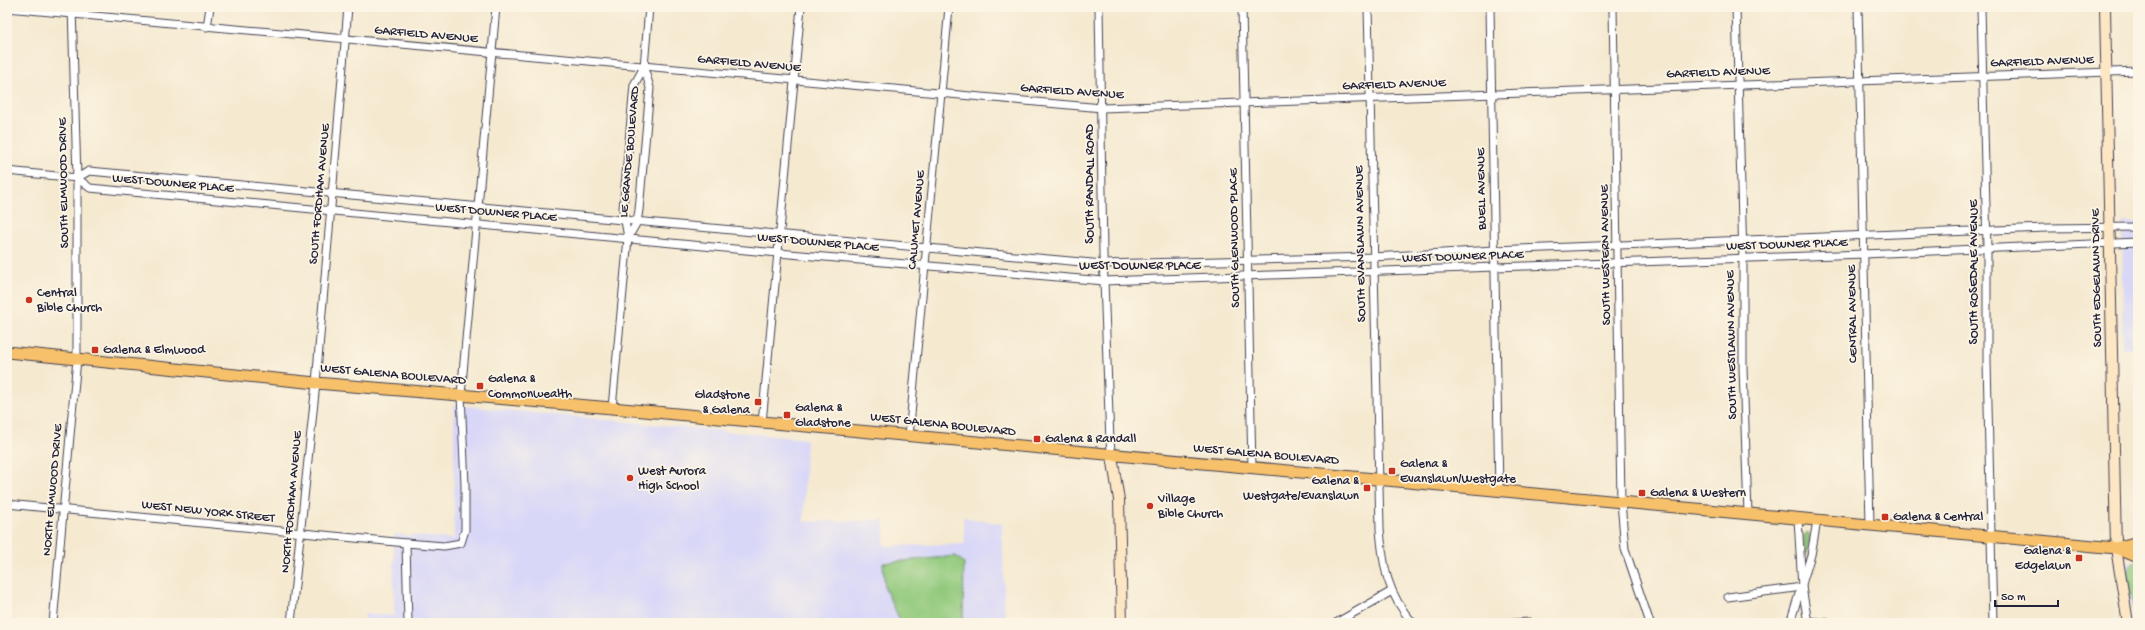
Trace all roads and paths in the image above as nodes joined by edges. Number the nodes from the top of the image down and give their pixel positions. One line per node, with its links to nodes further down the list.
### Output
1 (72, 7): 18 (street, SOUTH ELMWOOD DRIVE)
2 (210, 7): 19 (street)
3 (348, 7): 20 (street, SOUTH FORDHAM AVENUE)
4 (496, 7): 21 (street)
5 (649, 7): 22 (street, LE GRANDE BOULEVARD)
6 (801, 7): 26 (street)
7 (949, 7): 30 (street, CALUMET AVENUE)
8 (1099, 7): 34 (street, SOUTH RANDALL ROAD)
9 (1242, 7): 33 (street, SOUTH GLENWOOD PLACE)
10 (1368, 7): 32 (street, SOUTH EVANSLAWN AVENUE)
11 (1490, 7): 31 (street, BUELL AVENUE)
12 (1613, 7): 29 (street, SOUTH WESTERN AVENUE)
13 (1736, 7): 28 (street, SOUTH WESTLAWN AVENUE)
14 (1858, 7): 27 (street, CENTRAL AVENUE)
15 (1981, 7): 25 (street, SOUTH ROSEDALE AVENUE)
16 (2105, 7): 24 (street, SOUTH EDGELAWN DRIVE)
17 (7, 8): 18 (street, GARFIELD AVENUE)
18 (73, 15): 19 (street, GARFIELD AVENUE); 36 (street, SOUTH ELMWOOD DRIVE)
19 (207, 27): 20 (street, GARFIELD AVENUE)
20 (345, 39): 21 (street, GARFIELD AVENUE); 37 (street, SOUTH FORDHAM AVENUE)
21 (492, 52): 22 (street, GARFIELD AVENUE); 38 (street)
22 (644, 67): 26 (street, GARFIELD AVENUE); 40 (street, LE GRANDE BOULEVARD); 41 (street, LE GRANDE BOULEVARD)
23 (2138, 71): 24 (street, GARFIELD AVENUE)
24 (2106, 72): 25 (street, GARFIELD AVENUE); 43 (street, SOUTH EDGELAWN DRIVE)
25 (1983, 76): 27 (street, GARFIELD AVENUE); 45 (street, SOUTH ROSEDALE AVENUE)
26 (794, 80): 30 (street, GARFIELD AVENUE); 46 (street)
27 (1861, 80): 28 (street, GARFIELD AVENUE); 47 (street, CENTRAL AVENUE)
28 (1737, 84): 29 (street, GARFIELD AVENUE); 49 (street, SOUTH WESTLAWN AVENUE)
29 (1615, 89): 31 (street, GARFIELD AVENUE); 52 (street, SOUTH WESTERN AVENUE)
30 (940, 93): 34 (street, GARFIELD AVENUE); 54 (street, CALUMET AVENUE)
31 (1492, 94): 32 (street, GARFIELD AVENUE); 55 (street, BUELL AVENUE)
32 (1371, 98): 33 (street, GARFIELD AVENUE); 58 (street, SOUTH EVANSLAWN AVENUE)
33 (1244, 102): 34 (street, GARFIELD AVENUE); 60 (street, SOUTH GLENWOOD PLACE)
34 (1102, 108): 63 (street, SOUTH RANDALL ROAD)
35 (7, 171): 36 (street, WEST DOWNER PLACE)
36 (77, 178): 37 (street, WEST DOWNER PLACE); 39 (street, WEST DOWNER PLACE); 69 (street, SOUTH ELMWOOD DRIVE)
37 (333, 194): 38 (street, WEST DOWNER PLACE); 39 (street, SOUTH FORDHAM AVENUE)
38 (479, 208): 40 (street, WEST DOWNER PLACE); 42 (street)
39 (331, 211): 42 (street, WEST DOWNER PLACE); 70 (street, SOUTH FORDHAM AVENUE)
40 (625, 221): 41 (street, WEST DOWNER PLACE); 48 (street, LE GRANDE BOULEVARD)
41 (636, 222): 46 (street, WEST DOWNER PLACE); 48 (street, LE GRANDE BOULEVARD)
42 (478, 224): 48 (street, WEST DOWNER PLACE); 71 (street)
43 (2109, 227): 44 (street, WEST DOWNER PLACE); 45 (street, WEST DOWNER PLACE); 51 (street, SOUTH EDGELAWN DRIVE)
44 (2138, 227)
45 (1986, 231): 47 (street, WEST DOWNER PLACE); 53 (street, SOUTH ROSEDALE AVENUE)
46 (780, 234): 54 (street, WEST DOWNER PLACE); 56 (street)
47 (1863, 236): 49 (street, WEST DOWNER PLACE); 57 (street, CENTRAL AVENUE)
48 (628, 238): 56 (street, WEST DOWNER PLACE); 72 (street, LE GRANDE BOULEVARD)
49 (1742, 241): 52 (street, WEST DOWNER PLACE); 59 (street, SOUTH WESTLAWN AVENUE)
50 (2138, 242): 51 (street, WEST DOWNER PLACE)
51 (2109, 243): 53 (street, WEST DOWNER PLACE); 90 (street, SOUTH EDGELAWN DRIVE)
52 (1618, 246): 55 (street, WEST DOWNER PLACE); 61 (street, SOUTH WESTERN AVENUE)
53 (1987, 248): 57 (street, WEST DOWNER PLACE); 87 (street, SOUTH ROSEDALE AVENUE)
54 (927, 249): 62 (street, CALUMET AVENUE); 63 (street, WEST DOWNER PLACE)
55 (1495, 250): 58 (street, WEST DOWNER PLACE); 64 (street, BUELL AVENUE)
56 (778, 252): 62 (street, WEST DOWNER PLACE); 73 (street)
57 (1864, 254): 59 (street, WEST DOWNER PLACE); 85 (street, CENTRAL AVENUE)
58 (1373, 257): 60 (street, WEST DOWNER PLACE); 65 (street, SOUTH EVANSLAWN AVENUE)
59 (1743, 259): 61 (street, WEST DOWNER PLACE); 82 (street, SOUTH WESTLAWN AVENUE)
60 (1247, 260): 63 (street, WEST DOWNER PLACE); 66 (street, SOUTH GLENWOOD PLACE)
61 (1618, 263): 64 (street, WEST DOWNER PLACE); 79 (street, SOUTH WESTERN AVENUE)
62 (925, 264): 67 (street, WEST DOWNER PLACE); 74 (street, CALUMET AVENUE)
63 (1103, 264): 67 (street, SOUTH RANDALL ROAD)
64 (1495, 267): 65 (street, WEST DOWNER PLACE); 78 (street, BUELL AVENUE)
65 (1373, 272): 66 (street, WEST DOWNER PLACE); 77 (street, SOUTH EVANSLAWN AVENUE)
66 (1248, 277): 67 (street, WEST DOWNER PLACE); 76 (street, SOUTH GLENWOOD PLACE)
67 (1104, 281): 75 (street, SOUTH RANDALL ROAD)
68 (7, 352): 69 (main road, WEST GALENA BOULEVARD)
69 (77, 360): 70 (main road, WEST GALENA BOULEVARD); 81 (street, NORTH ELMWOOD DRIVE)
70 (316, 383): 71 (main road, WEST GALENA BOULEVARD); 86 (street, NORTH FORDHAM AVENUE)
71 (461, 395): 72 (main road, WEST GALENA BOULEVARD); 89 (street, WEST NEW YORK STREET)
72 (612, 408): 73 (main road, WEST GALENA BOULEVARD)
73 (762, 423): 74 (main road, WEST GALENA BOULEVARD)
74 (909, 436): 75 (main road, WEST GALENA BOULEVARD)
75 (1112, 456): 76 (main road, WEST GALENA BOULEVARD); 100 (street)
76 (1252, 468): 77 (main road, WEST GALENA BOULEVARD)
77 (1378, 480): 78 (main road, WEST GALENA BOULEVARD); 93 (street, SOUTH EVANSLAWN AVENUE)
78 (1499, 491): 79 (main road, WEST GALENA BOULEVARD)
79 (1622, 502): 82 (main road, WEST GALENA BOULEVARD); 104 (street, SOUTH WESTERN AVENUE)
80 (7, 504): 81 (street, WEST NEW YORK STREET)
81 (63, 510): 86 (street, WEST NEW YORK STREET); 97 (street, NORTH ELMWOOD DRIVE)
82 (1748, 514): 83 (main road, WEST GALENA BOULEVARD)
83 (1798, 519): 84 (main road, WEST GALENA BOULEVARD); 92 (street)
84 (1817, 520): 85 (main road, WEST GALENA BOULEVARD); 92 (street)
85 (1870, 525): 87 (main road, WEST GALENA BOULEVARD)
86 (300, 533): 89 (street, WEST NEW YORK STREET); 98 (street, NORTH FORDHAM AVENUE)
87 (1992, 536): 90 (main road, WEST GALENA BOULEVARD); 107 (street, SOUTH ROSEDALE AVENUE)
88 (2138, 542): 90 (main road, WEST GALENA BOULEVARD)
89 (406, 543): 99 (street)
90 (2116, 548): 91 (main road, WEST GALENA BOULEVARD); 108 (street, SOUTH EDGELAWN DRIVE)
91 (2138, 557)
92 (1802, 587): 94 (street); 96 (street); 105 (street)
93 (1392, 591): 101 (street); 102 (street, SOUTH EVANSLAWN AVENUE)
94 (1728, 597)
95 (1529, 622): 103 (street)
96 (1808, 622): 106 (street)
97 (53, 623)
98 (291, 623)
99 (408, 623)
100 (1122, 623)
101 (1336, 623)
102 (1413, 623)
103 (1514, 623)
104 (1650, 623)
105 (1790, 623)
106 (1828, 623)
107 (1994, 623)
108 (2128, 623)

